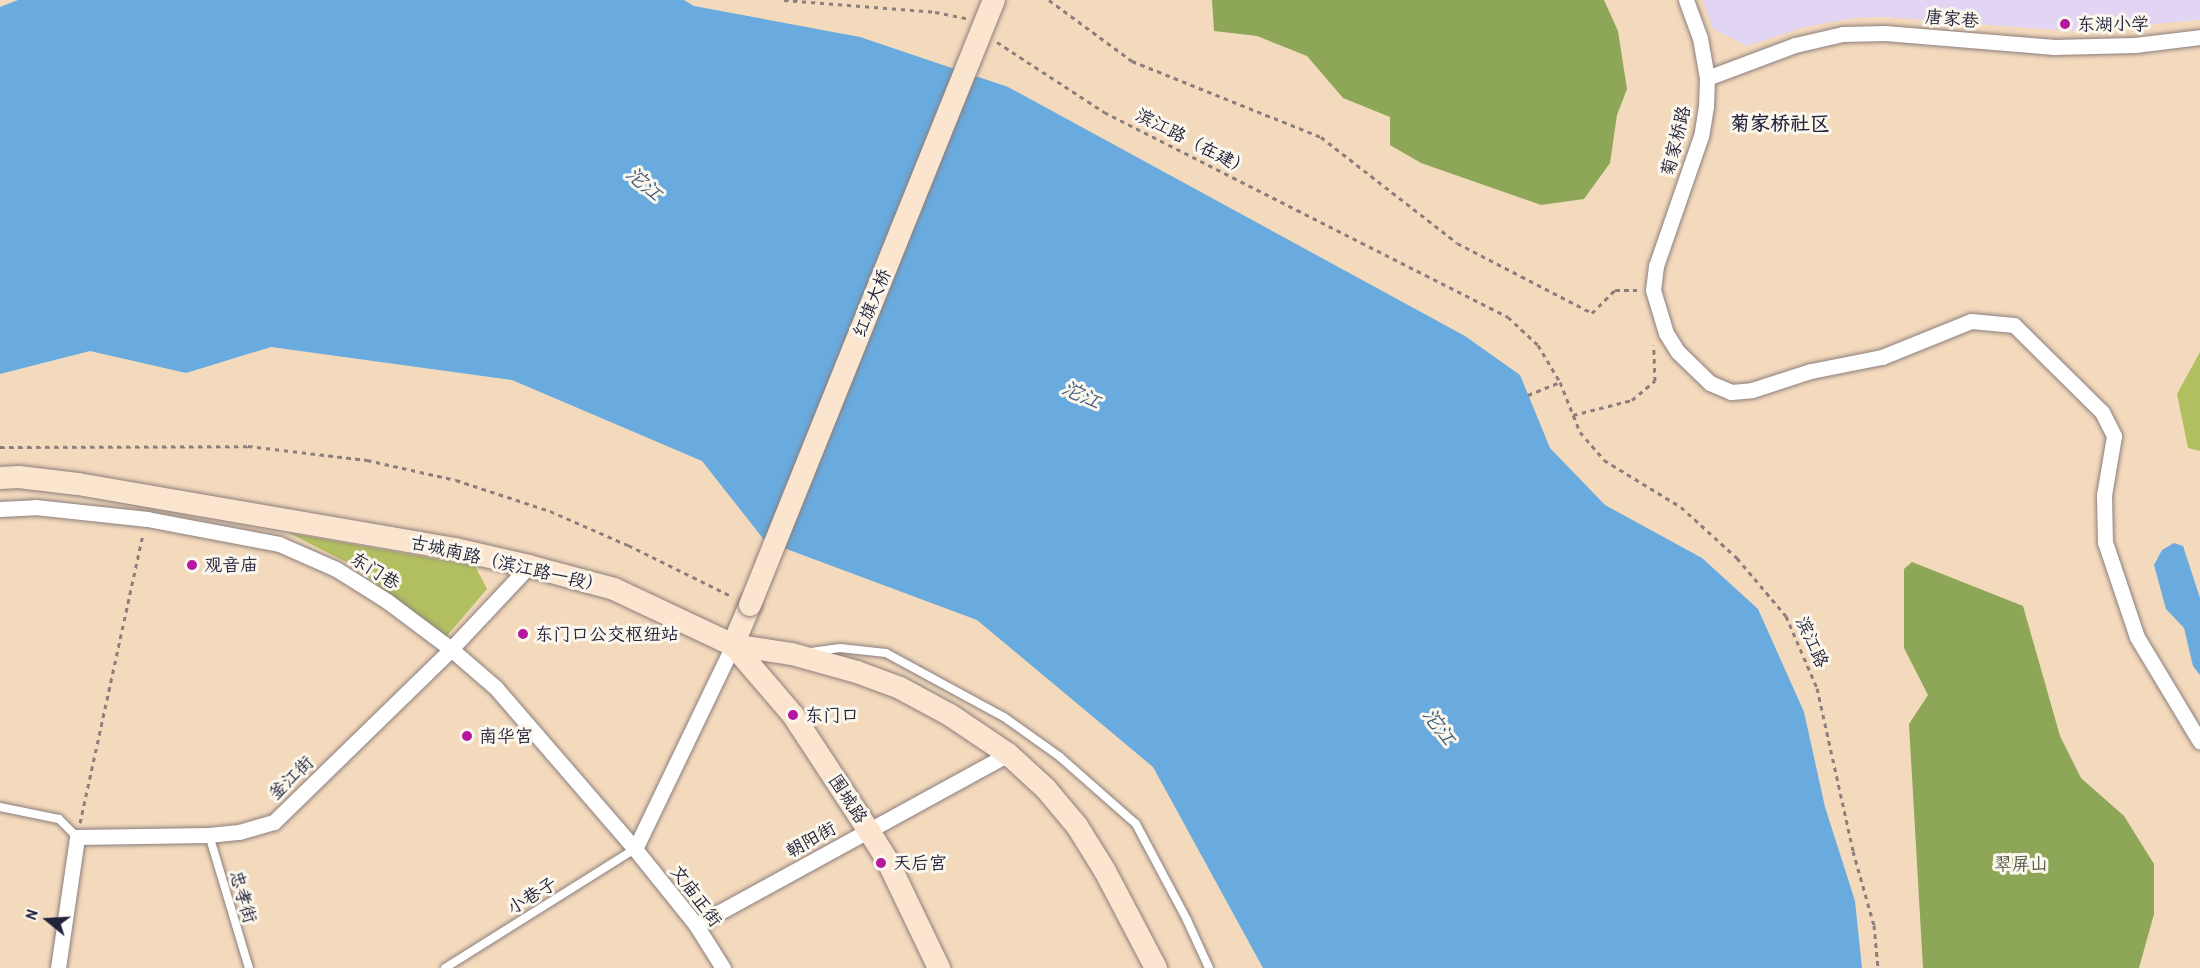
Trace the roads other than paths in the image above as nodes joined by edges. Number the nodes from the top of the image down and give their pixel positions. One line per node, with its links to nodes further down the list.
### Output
1 (994, 0): 8 (street, 红旗大桥, bridge)
2 (1686, 0): 4 (street, 菊家桥路)
3 (2200, 37): 4 (street, 唐家巷)
4 (1707, 78): 11 (street, 菊家桥路)
5 (0, 478): 7 (street, 古城南路（滨江路一段）)
6 (0, 509): 9 (street, 东门巷)
7 (529, 566): 8 (street, 古城南路（滨江路一段）); 9 (street, 釜江街)
8 (733, 645): 10 (street, 古城南路（滨江路一段）); 14 (street, 围城路); 17 (street)
9 (451, 649): 15 (street, 釜江街); 17 (street, 东门巷)
10 (792, 654): 12 (street, 古城南路（滨江路一段）); 25 (lane)
11 (2200, 742)
12 (1008, 754): 14 (street, 朝阳街); 24 (street, 古城南路（滨江路一段）)
13 (0, 807): 16 (lane)
14 (869, 831): 18 (street, 朝阳街); 23 (street, 围城路)
15 (209, 835): 16 (street, 釜江街); 20 (lane, 忠孝街)
16 (77, 837): 19 (street)
17 (635, 849): 18 (street, 文庙正街); 21 (lane, 小巷子)
18 (696, 925): 22 (street, 文庙正街)
19 (58, 968)
20 (249, 968)
21 (445, 968)
22 (723, 968)
23 (939, 968)
24 (1156, 968)
25 (1209, 968)

